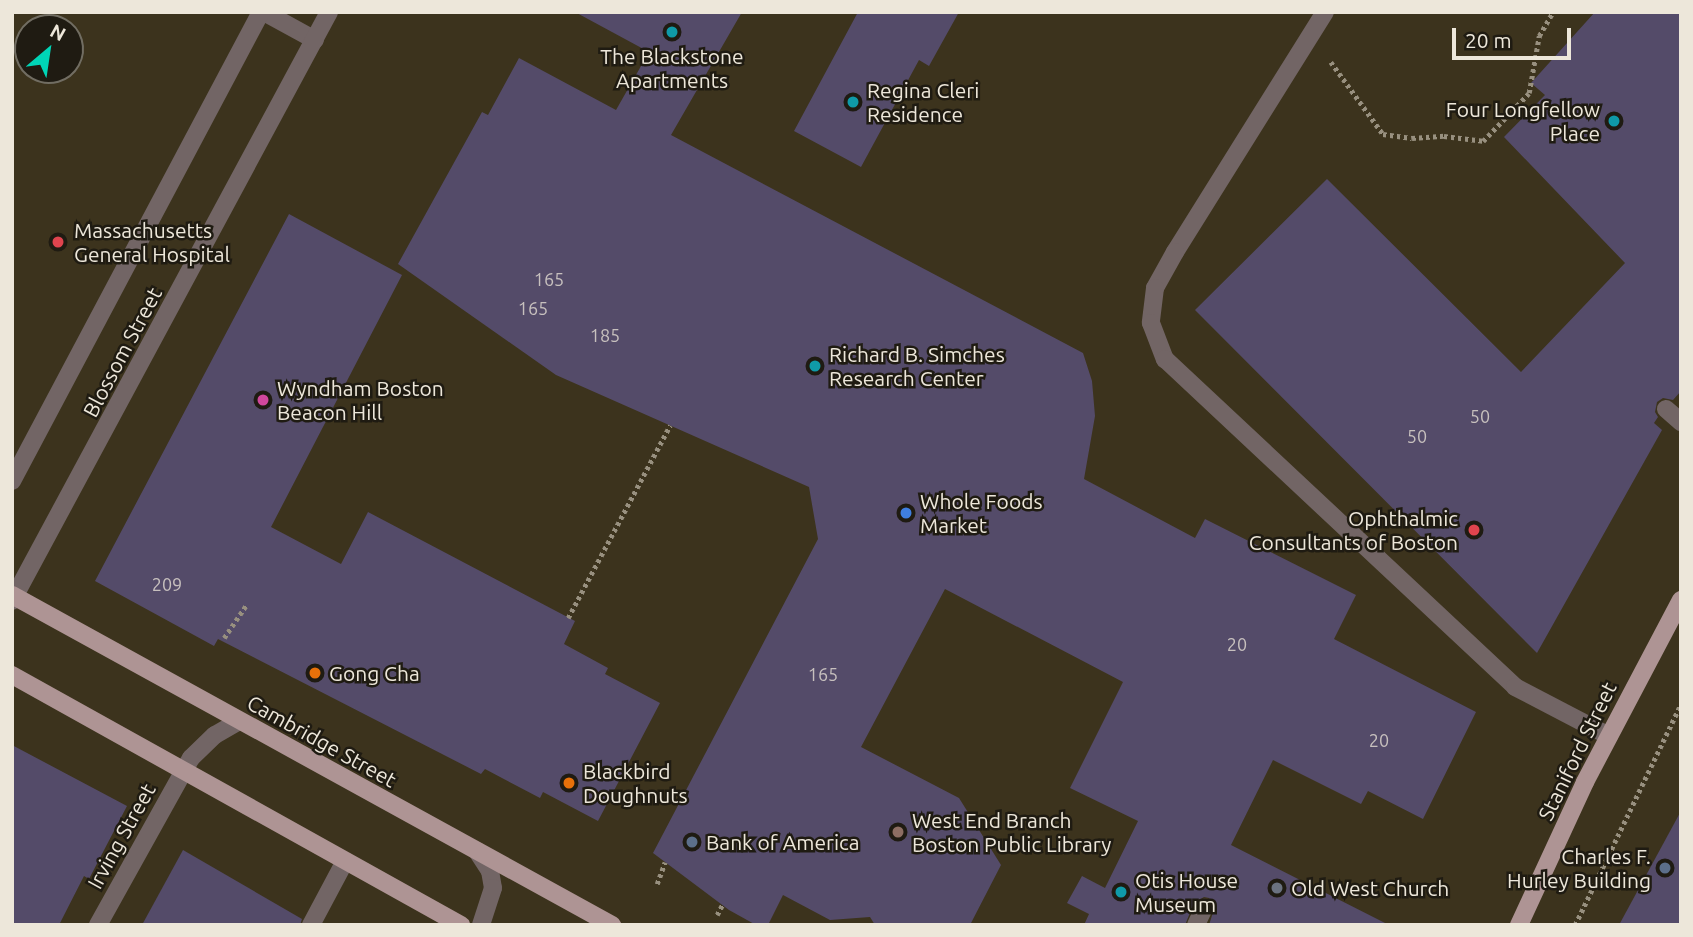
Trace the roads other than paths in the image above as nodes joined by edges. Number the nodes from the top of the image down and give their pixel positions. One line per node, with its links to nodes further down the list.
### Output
1 (263, 12): 4 (street); 7 (street, Blossom Street)
2 (329, 12): 4 (street, Blossom Street)
3 (1325, 12): 12 (street)
4 (315, 40): 8 (street, Blossom Street)
5 (1666, 409): 6 (street)
6 (1681, 422)
7 (12, 481)
8 (13, 598): 11 (main road, Cambridge Street)
9 (1681, 600): 12 (main road, Staniford Street)
10 (12, 674): 13 (main road)
11 (239, 721): 13 (street, Irving Street); 14 (main road, Cambridge Street)
12 (1609, 736): 21 (main road, Staniford Street)
13 (184, 769): 15 (main road); 16 (street, Irving Street)
14 (477, 851): 19 (street); 20 (main road, Cambridge Street)
15 (345, 861): 17 (street); 18 (main road)
16 (99, 925)
17 (311, 925)
18 (461, 925)
19 (481, 925)
20 (611, 925)
21 (1519, 925)

